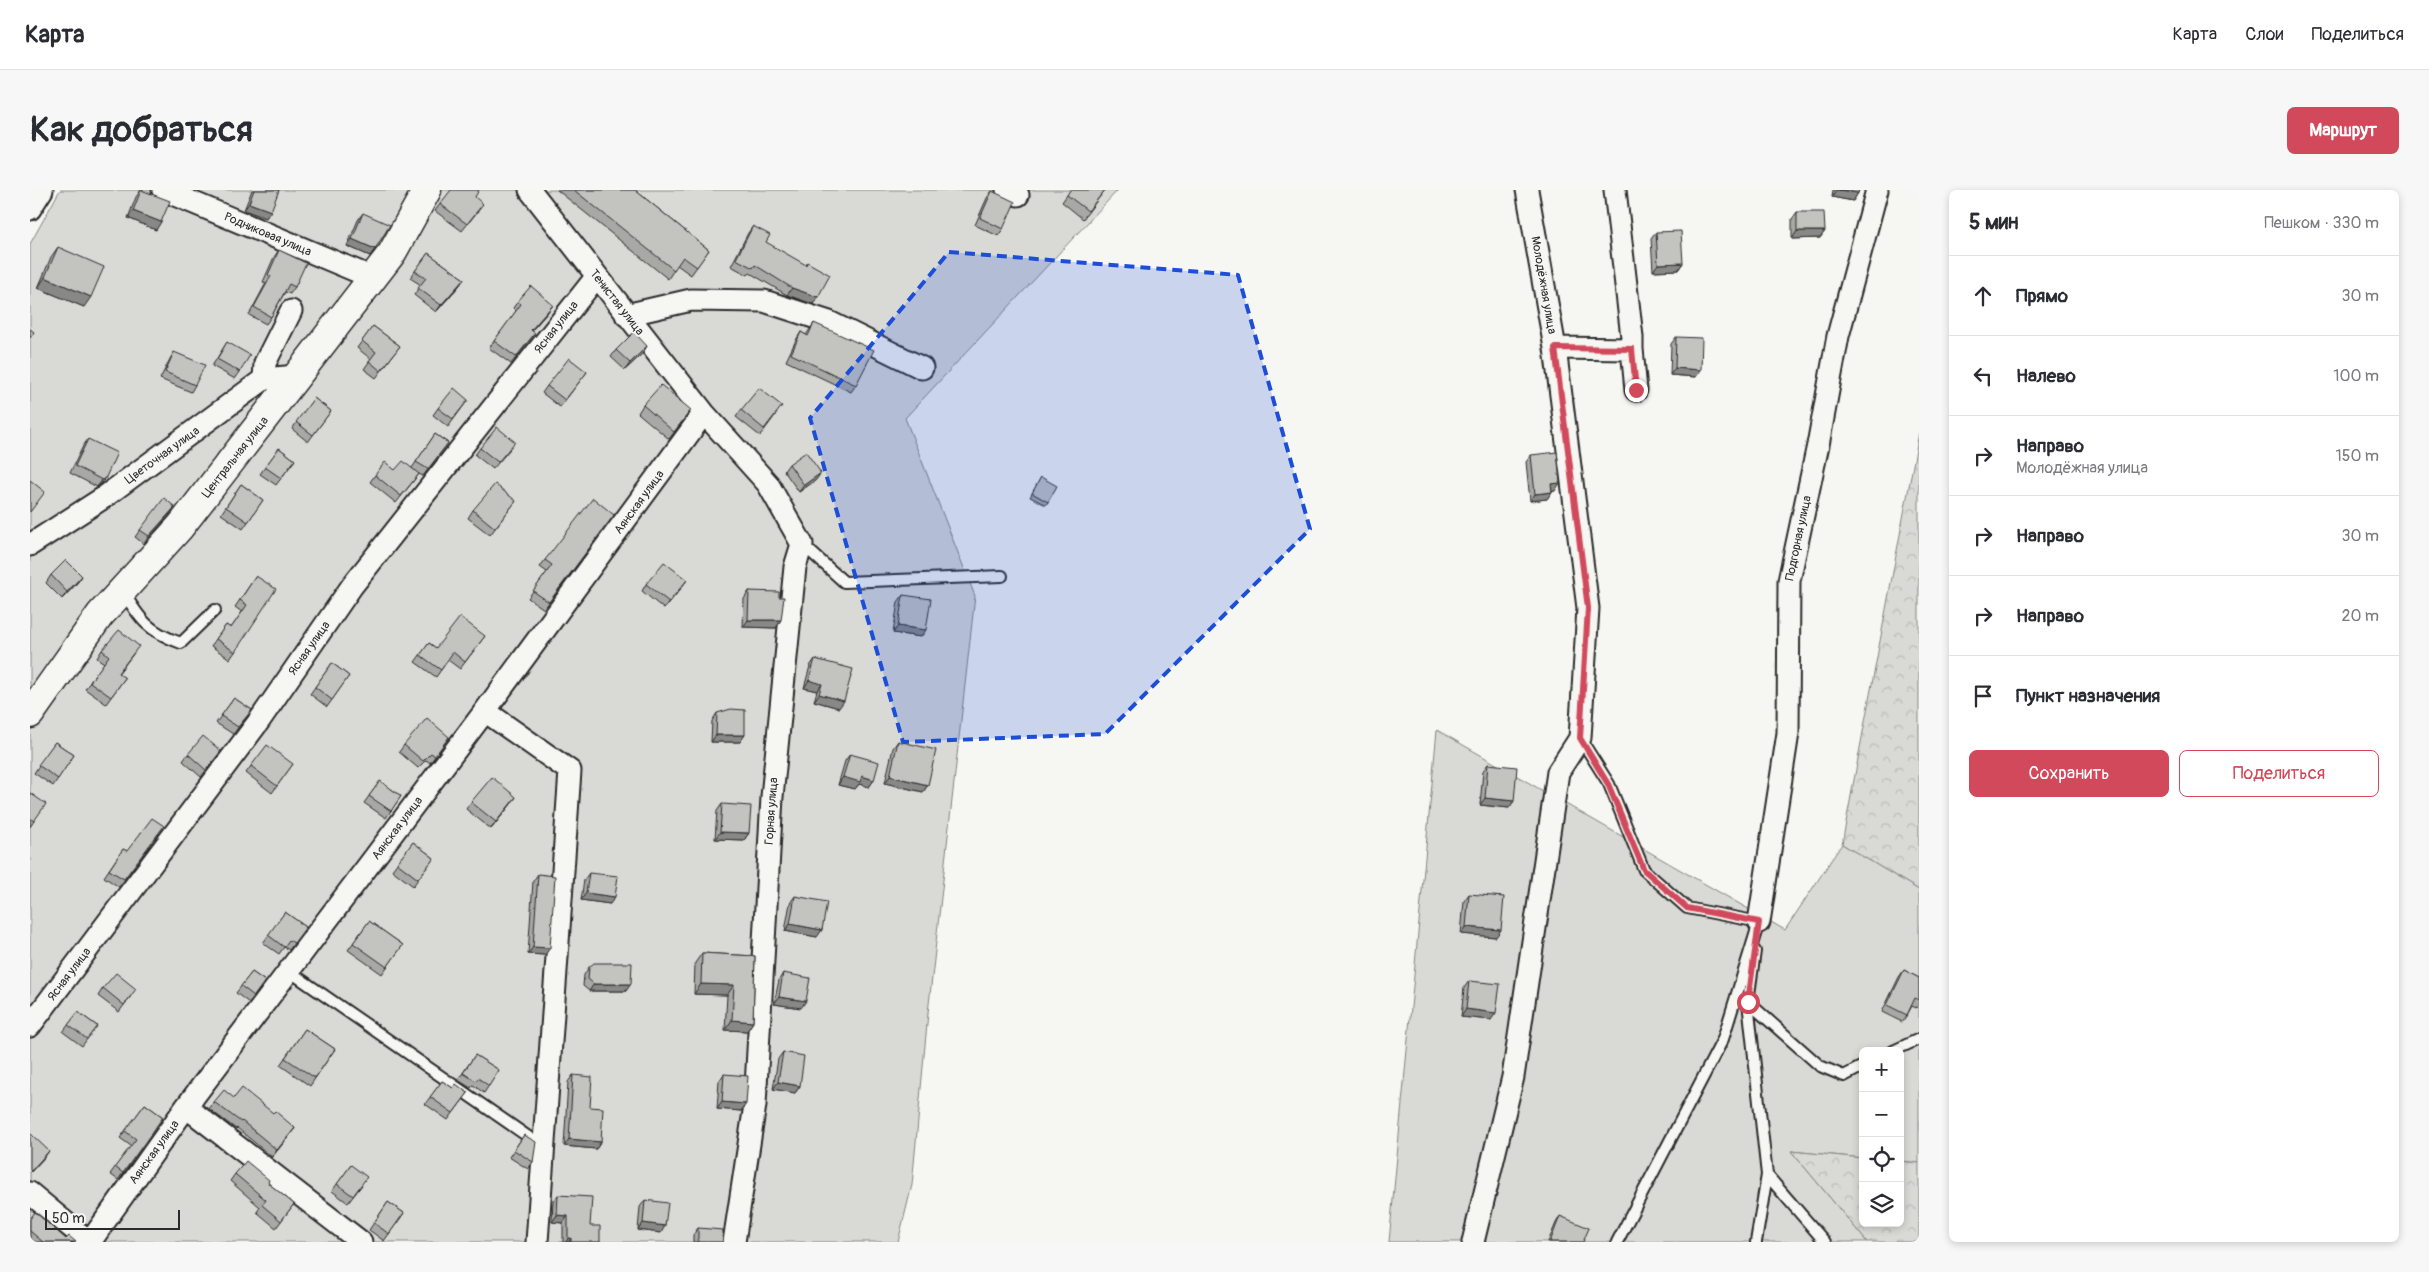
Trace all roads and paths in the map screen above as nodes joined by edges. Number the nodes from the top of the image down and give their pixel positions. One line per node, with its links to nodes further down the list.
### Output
1 (42, 190): 8 (street)
2 (164, 190): 10 (street, Родниковая улица)
3 (427, 190): 10 (main road, Центральная улица)
4 (530, 190): 9 (street, Тенистая улица)
5 (1527, 190): 13 (street, Молодёжная улица)
6 (1615, 190): 14 (street)
7 (1877, 190): 28 (street, Подгорная улица)
8 (30, 210)
9 (597, 276): 12 (street, Тенистая улица); 31 (street, Ясная улица)
10 (373, 278): 16 (main road, Центральная улица)
11 (291, 311): 17 (street)
12 (626, 315): 15 (street); 19 (street, Тенистая улица)
13 (1555, 348): 14 (street); 27 (street, Молодёжная улица)
14 (1632, 349): 18 (street)
15 (922, 368)
16 (297, 376): 17 (street); 23 (main road, Центральная улица)
17 (264, 379): 21 (street, Цветочная улица)
18 (1636, 390)
19 (704, 413): 20 (street); 25 (street, Аянская улица)
20 (802, 544): 22 (lane); 42 (street, Горная улица)
21 (30, 545)
22 (1002, 576)
23 (122, 590): 24 (lane); 26 (main road, Центральная улица)
24 (215, 610)
25 (485, 711): 29 (street, Аянская улица); 36 (street)
26 (30, 714)
27 (1580, 738): 28 (lane); 43 (street)
28 (1759, 922): 30 (lane); 44 (lane)
29 (289, 971): 35 (street, Аянская улица); 36 (lane)
30 (1748, 1002): 34 (lane); 37 (lane)
31 (30, 1026)
32 (1919, 1039): 33 (lane)
33 (1902, 1047)
34 (1859, 1068)
35 (186, 1107): 39 (street, Аянская улица); 40 (street)
36 (544, 1147): 41 (street)
37 (1767, 1175): 45 (lane); 46 (lane)
38 (30, 1193): 39 (street)
39 (89, 1242)
40 (361, 1242)
41 (537, 1242)
42 (734, 1242)
43 (1473, 1242)
44 (1617, 1242)
45 (1756, 1242)
46 (1825, 1242)

